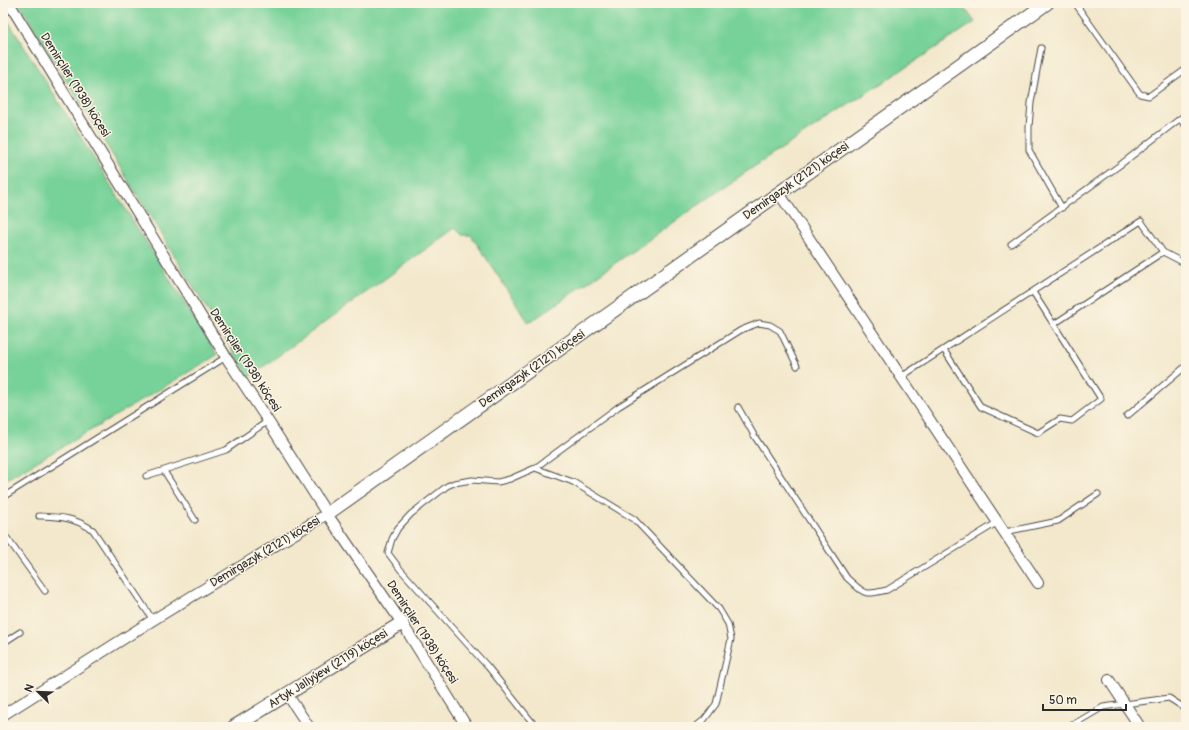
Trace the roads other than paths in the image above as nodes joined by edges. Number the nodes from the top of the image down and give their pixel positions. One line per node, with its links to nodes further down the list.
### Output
1 (9, 3): 17 (street, Demirçiler (1938) köçesi)
2 (1047, 3): 9 (street, Demirgazyk (2121) köçesi)
3 (1074, 3): 5 (lane)
4 (1041, 48): 10 (lane)
5 (1186, 69)
6 (1186, 114): 7 (lane)
7 (1180, 118): 8 (lane); 10 (lane)
8 (1186, 126)
9 (779, 193): 20 (street); 29 (street, Demirgazyk (2121) köçesi)
10 (1062, 208): 11 (lane)
11 (1011, 244)
12 (1163, 252): 13 (lane); 14 (lane); 15 (lane)
13 (1186, 264)
14 (1033, 292): 15 (lane); 16 (lane)
15 (1054, 324): 16 (lane)
16 (944, 350): 20 (lane)
17 (226, 357): 23 (street, Demirçiler (1938) köçesi); 28 (lane)
18 (797, 366): 24 (lane)
19 (1186, 366): 22 (lane)
20 (901, 377): 32 (street)
21 (738, 407): 32 (lane)
22 (1127, 416)
23 (268, 421): 25 (lane); 29 (street, Demirçiler (1938) köçesi)
24 (535, 468): 49 (lane); 50 (lane)
25 (164, 471): 26 (lane); 31 (lane)
26 (146, 476)
27 (1098, 494): 33 (lane)
28 (3, 497)
29 (327, 514): 37 (street, Demirgazyk (2121) köçesi); 38 (street, Demirçiler (1938) köçesi)
30 (39, 516): 37 (lane)
31 (195, 520)
32 (998, 522): 33 (street)
33 (1004, 532): 35 (street)
34 (3, 538): 36 (lane)
35 (1038, 583)
36 (45, 591)
37 (153, 620): 45 (street, Demirgazyk (2121) köçesi)
38 (402, 623): 42 (street, Artyk Jallyýew (2119) köçesi); 48 (street, Demirçiler (1938) köçesi)
39 (20, 632): 40 (lane)
40 (3, 643)
41 (1109, 680): 43 (street)
42 (287, 694): 46 (street, Artyk Jallyýew (2119) köçesi); 47 (street)
43 (1125, 705): 44 (lane); 51 (lane); 52 (street)
44 (1186, 709)
45 (3, 715)
46 (234, 727)
47 (309, 727)
48 (467, 727)
49 (536, 727)
50 (695, 727)
51 (1069, 727)
52 (1140, 727)

